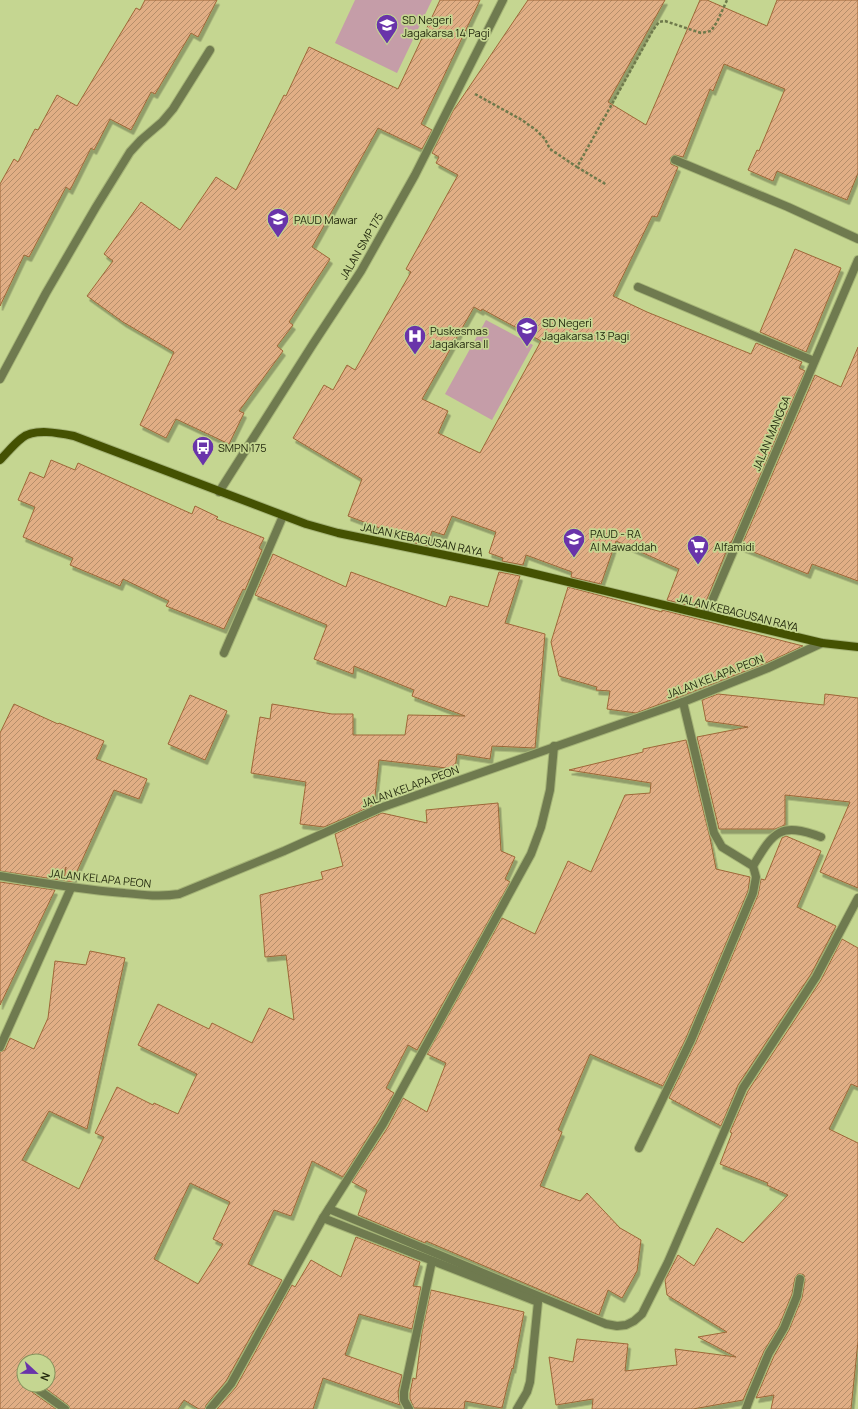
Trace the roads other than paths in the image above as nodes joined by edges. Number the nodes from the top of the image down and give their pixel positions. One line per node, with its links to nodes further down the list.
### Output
1 (503, 0): 10 (street, JALAN SMP 175)
2 (210, 50): 8 (street)
3 (675, 160): 4 (street)
4 (858, 239)
5 (858, 260): 7 (street, JALAN MANGGA)
6 (638, 287): 7 (street)
7 (814, 362): 12 (street, JALAN MANGGA)
8 (0, 379)
9 (0, 460): 10 (main road, JALAN KEBAGUSAN RAYA)
10 (219, 492): 11 (main road, JALAN KEBAGUSAN RAYA)
11 (284, 516): 12 (main road, JALAN KEBAGUSAN RAYA); 15 (street)
12 (706, 616): 13 (main road, JALAN KEBAGUSAN RAYA)
13 (822, 644): 14 (main road, JALAN KEBAGUSAN RAYA); 16 (street, JALAN KELAPA PEON)
14 (858, 647)
15 (224, 653)
16 (683, 702): 17 (street, JALAN KELAPA PEON); 19 (street)
17 (554, 746): 21 (street, JALAN KELAPA PEON); 25 (street)
18 (821, 837): 19 (street)
19 (752, 866): 24 (street)
20 (0, 876): 21 (street, JALAN KELAPA PEON)
21 (71, 888): 23 (street)
22 (858, 898): 25 (street)
23 (0, 1047)
24 (639, 1148)
25 (329, 1209): 26 (street)
26 (323, 1218): 27 (street); 31 (street)
27 (432, 1261): 32 (street); 33 (street)
28 (800, 1279): 34 (street)
29 (43, 1393): 30 (street)
30 (65, 1409)
31 (210, 1409)
32 (408, 1409)
33 (516, 1409)
34 (746, 1409)

